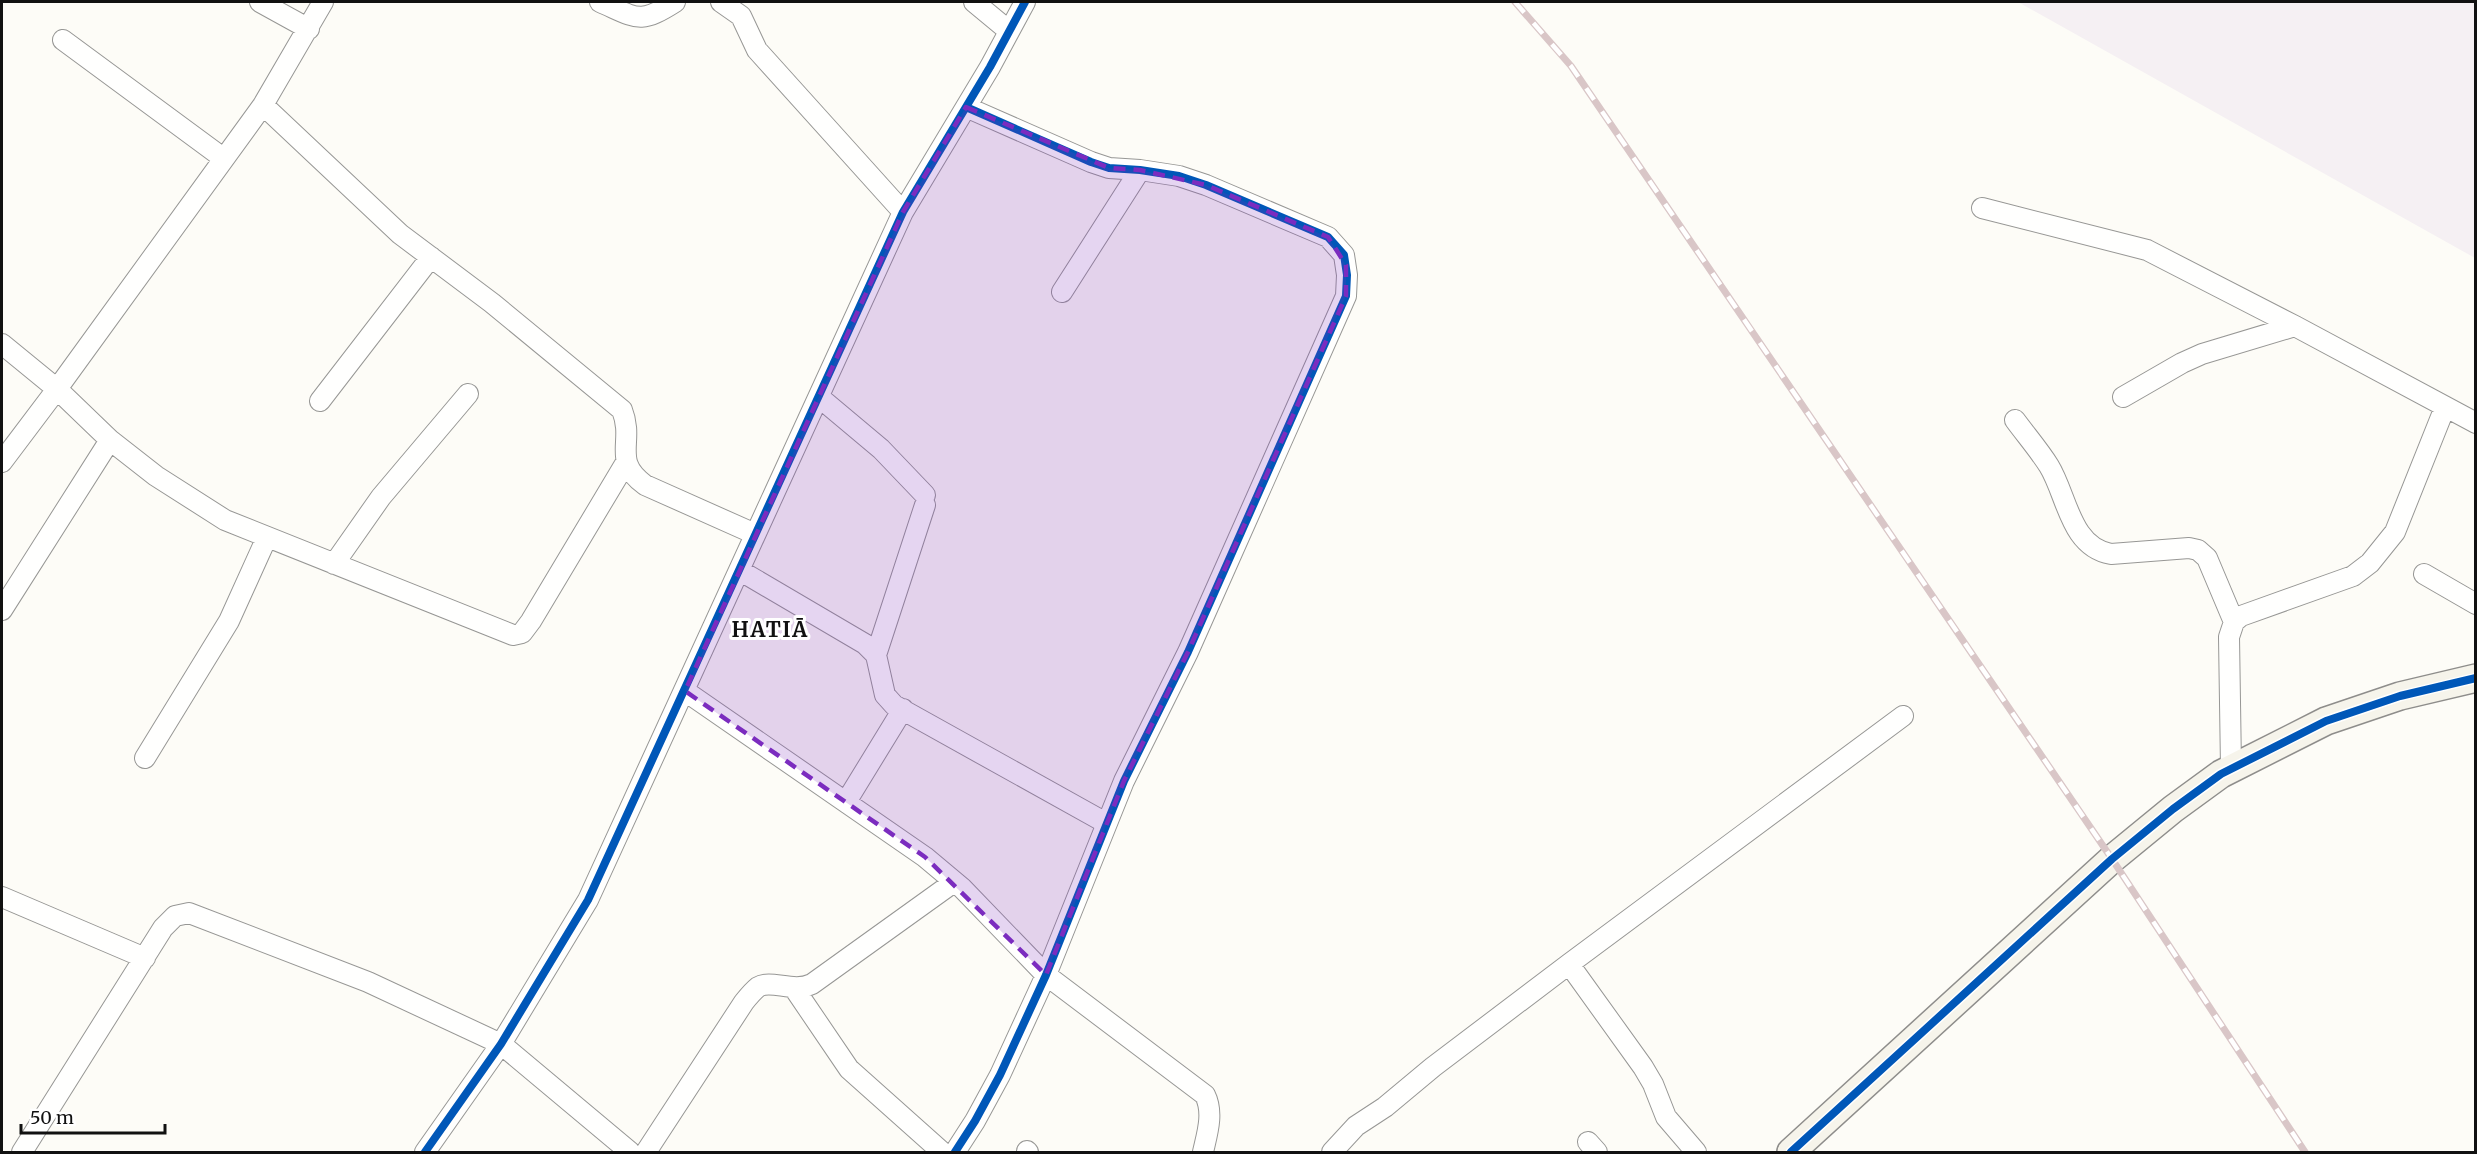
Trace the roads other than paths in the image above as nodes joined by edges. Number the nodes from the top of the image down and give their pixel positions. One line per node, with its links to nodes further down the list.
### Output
1 (260, 2): 9 (street)
2 (323, 2): 9 (street)
3 (600, 2): 4 (street)
4 (675, 2)
5 (721, 2): 8 (street)
6 (974, 2): 10 (street)
7 (1025, 2): 10 (street)
8 (747, 9): 17 (street)
9 (309, 29): 12 (street)
10 (1009, 32): 13 (street)
11 (63, 40): 14 (street)
12 (263, 105): 14 (street); 18 (street)
13 (966, 107): 15 (street); 17 (street)
14 (223, 158): 22 (street)
15 (1140, 170): 19 (street); 49 (street)
16 (1982, 208): 20 (street)
17 (903, 212): 24 (street)
18 (431, 257): 26 (street); 32 (street)
19 (1062, 292)
20 (2295, 326): 25 (street); 27 (street)
21 (2, 344): 22 (street)
22 (57, 389): 30 (street); 31 (street)
23 (468, 394): 35 (street)
24 (819, 397): 33 (street); 41 (street)
25 (2123, 397)
26 (320, 400)
27 (2445, 407): 29 (street); 40 (street)
28 (2015, 420): 40 (street)
29 (2475, 423)
30 (110, 440): 34 (street); 39 (street)
31 (2, 462)
32 (625, 464): 33 (street); 35 (street)
33 (755, 534): 36 (street)
34 (267, 537): 35 (street); 46 (street)
35 (334, 564)
36 (739, 570): 41 (street); 43 (street)
37 (2424, 574): 38 (street)
38 (2475, 604)
39 (2, 610)
40 (2234, 622): 47 (street)
41 (876, 655): 44 (street)
42 (2475, 678): 47 (street)
43 (685, 691): 48 (street); 56 (street)
44 (903, 710): 48 (street); 49 (street)
45 (1903, 716): 53 (street)
46 (145, 758)
47 (2231, 767): 66 (street)
48 (846, 802): 50 (street)
49 (1106, 823): 54 (street)
50 (954, 882): 54 (street); 55 (street)
51 (2, 897): 52 (street)
52 (145, 958): 56 (street); 57 (street)
53 (1569, 964): 64 (street); 65 (street)
54 (1046, 975): 62 (street); 63 (street)
55 (794, 988): 60 (street); 61 (street)
56 (501, 1044): 58 (street); 59 (street)
57 (22, 1152)
58 (425, 1152)
59 (630, 1152)
60 (646, 1152)
61 (942, 1152)
62 (955, 1152)
63 (1203, 1152)
64 (1332, 1152)
65 (1696, 1152)
66 (1791, 1152)

